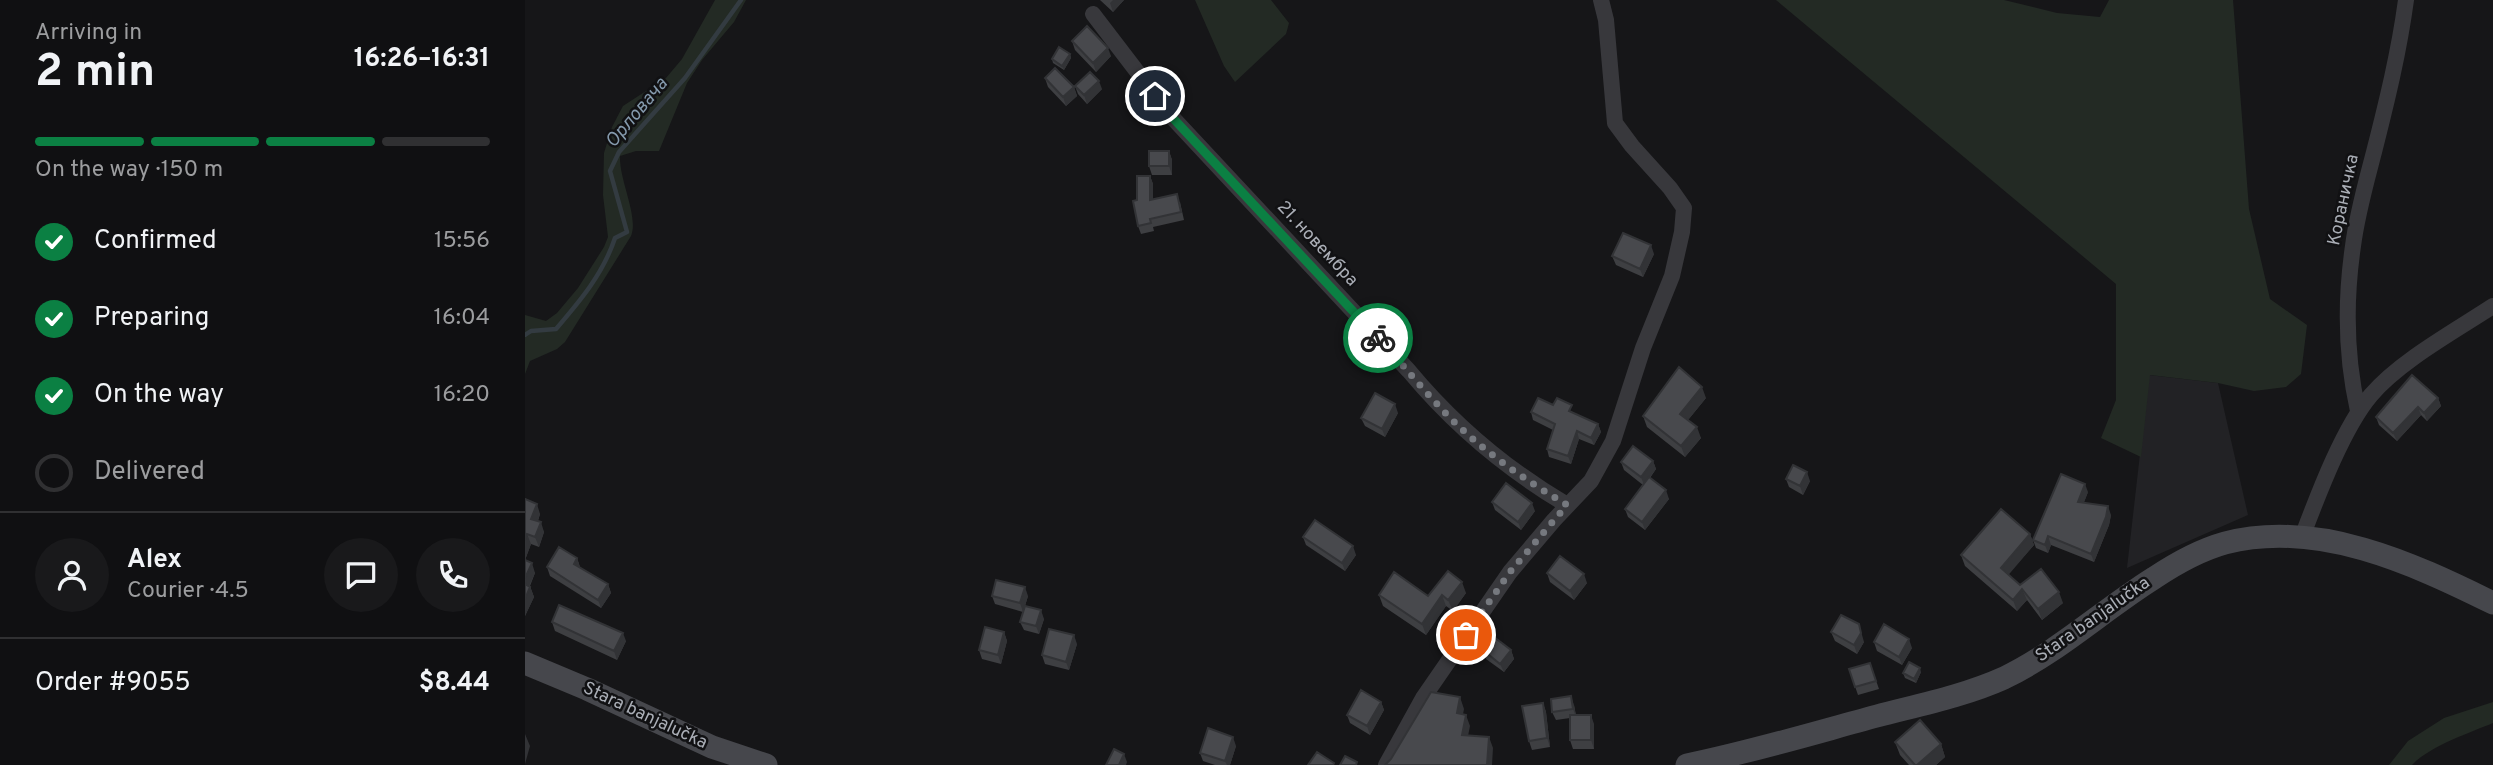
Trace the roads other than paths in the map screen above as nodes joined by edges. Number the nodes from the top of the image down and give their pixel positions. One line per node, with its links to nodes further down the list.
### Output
1 (1601, 0): 6 (street)
2 (2406, 0): 5 (street, Кораничка)
3 (1093, 14): 6 (street, 21. новембра)
4 (2493, 306): 5 (street)
5 (2358, 411): 7 (street)
6 (1567, 505): 11 (street)
7 (2302, 537): 8 (street, Stara banjalučka); 12 (street, Stara banjalučka)
8 (2493, 603)
9 (525, 663): 10 (street, Stara banjalučka)
10 (766, 765)
11 (1386, 765)
12 (1687, 765)

